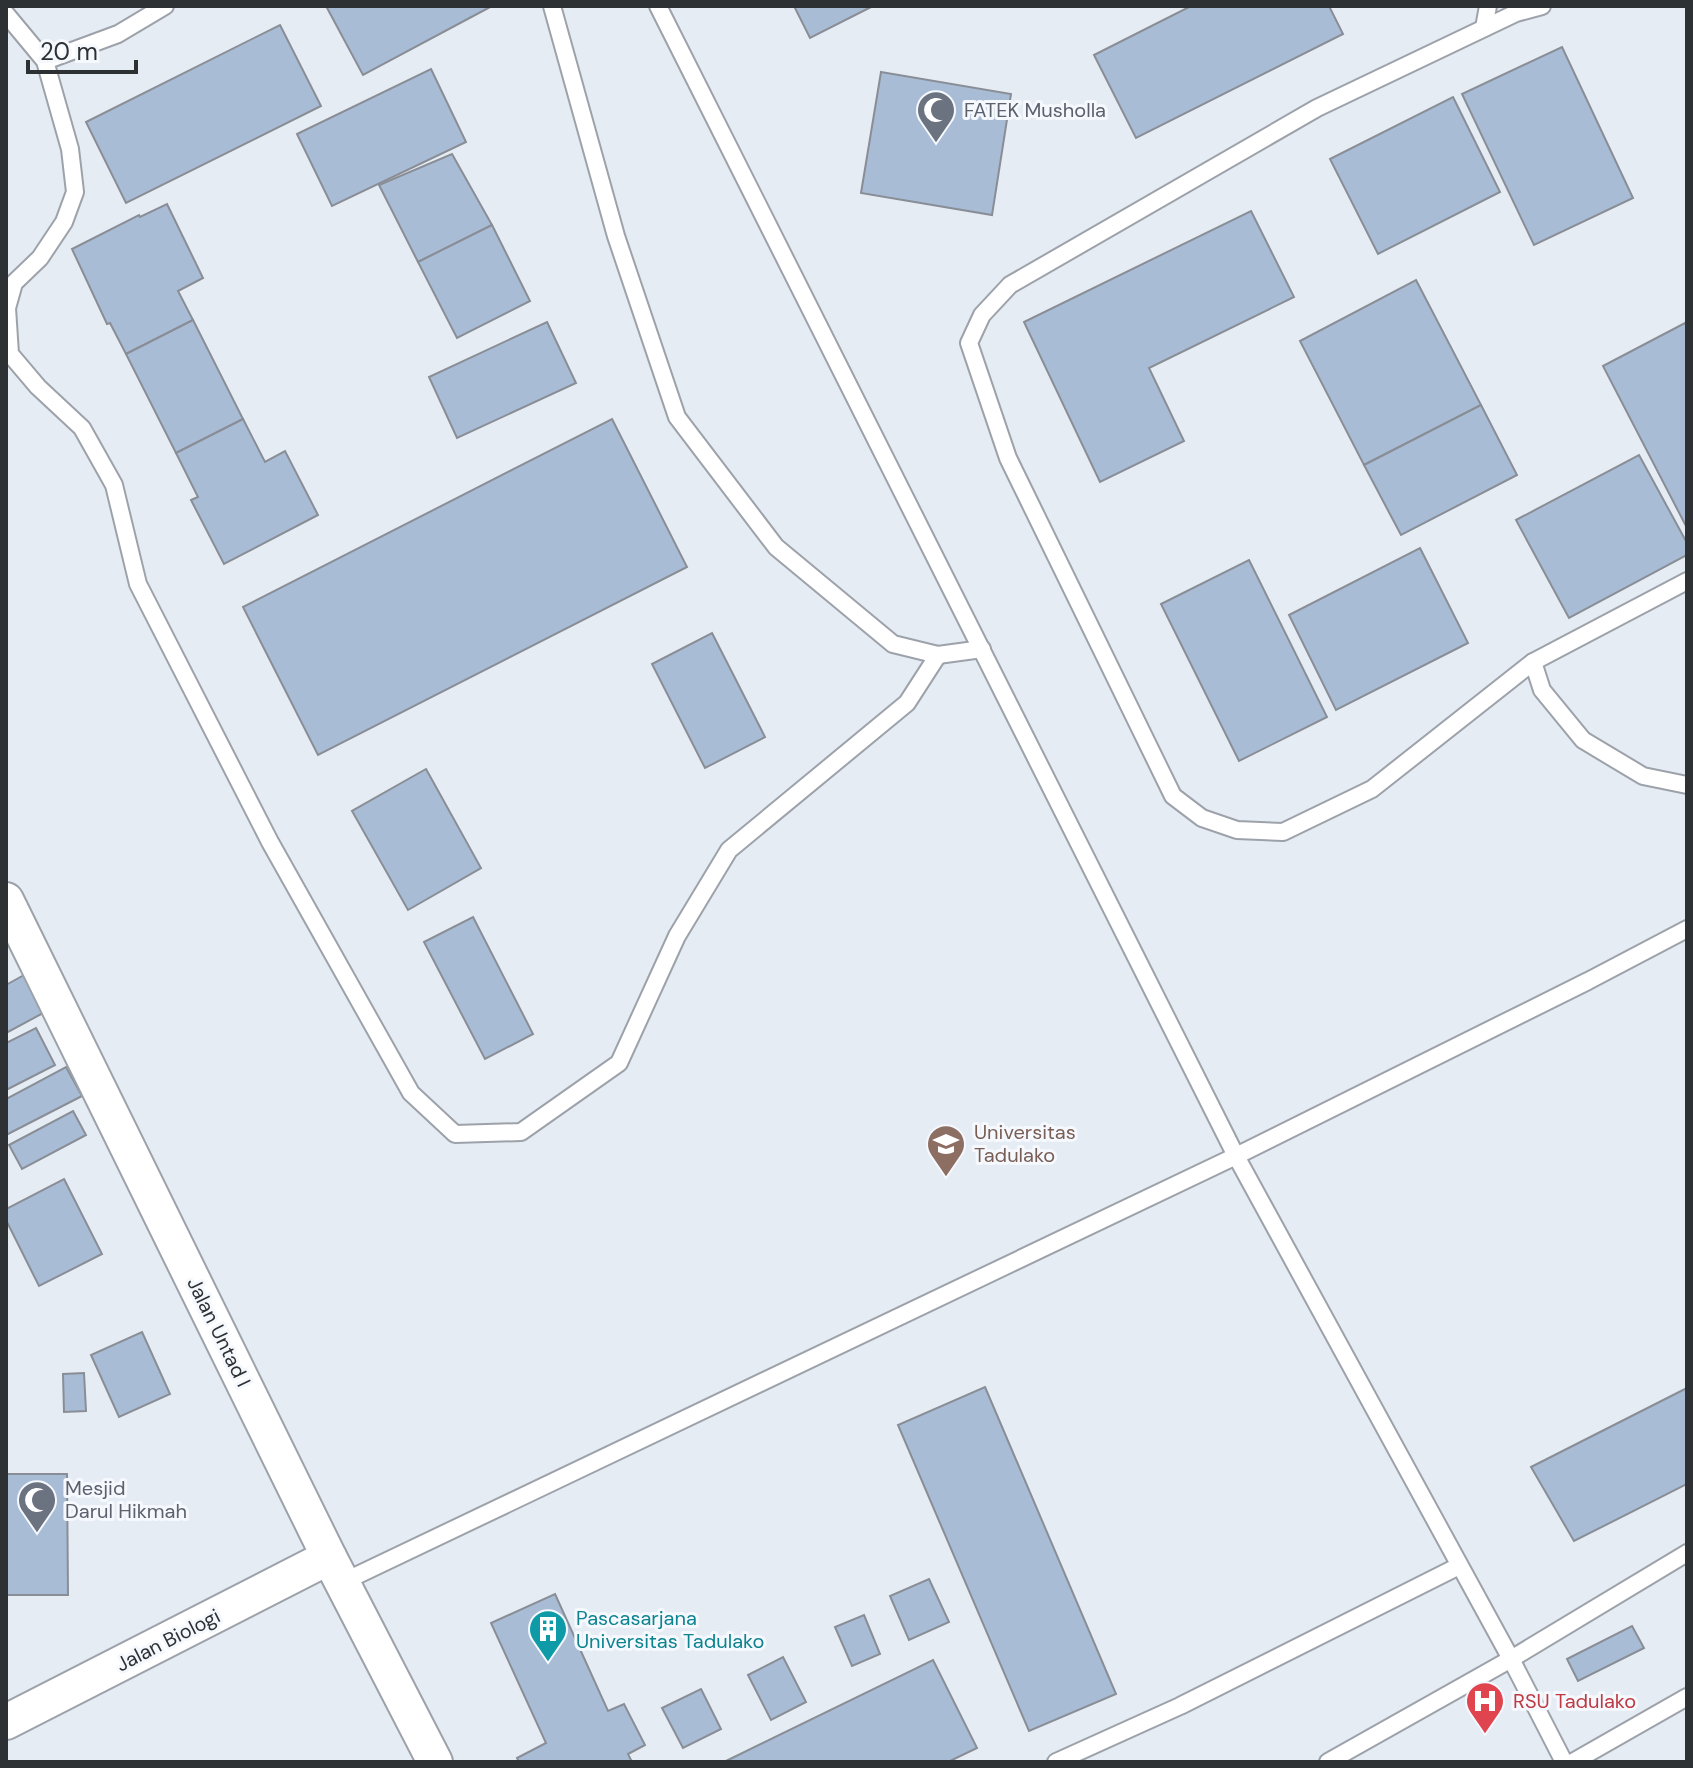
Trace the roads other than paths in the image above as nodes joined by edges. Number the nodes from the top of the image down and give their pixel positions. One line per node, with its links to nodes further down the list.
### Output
1 (165, 6): 8 (lane)
2 (552, 6): 11 (lane)
3 (658, 6): 10 (lane)
4 (1488, 6): 7 (lane)
5 (1542, 6): 7 (lane)
6 (6, 14): 8 (lane)
7 (1484, 28): 12 (lane)
8 (45, 61): 11 (lane)
9 (1687, 581): 12 (lane)
10 (982, 649): 11 (lane); 16 (lane)
11 (938, 655)
12 (1533, 662): 13 (lane)
13 (1687, 785)
14 (6, 900): 19 (street, Jalan Untad I)
15 (1687, 929): 16 (lane)
16 (1236, 1156): 18 (lane); 19 (lane)
17 (1687, 1553): 20 (lane)
18 (1459, 1566): 20 (lane); 24 (lane)
19 (336, 1569): 22 (street, Jalan Biologi); 23 (street, Jalan Untad I)
20 (1511, 1659): 25 (lane); 26 (lane)
21 (1687, 1697): 27 (lane)
22 (6, 1722)
23 (435, 1762)
24 (1056, 1762)
25 (1328, 1762)
26 (1564, 1762)
27 (1573, 1762)

